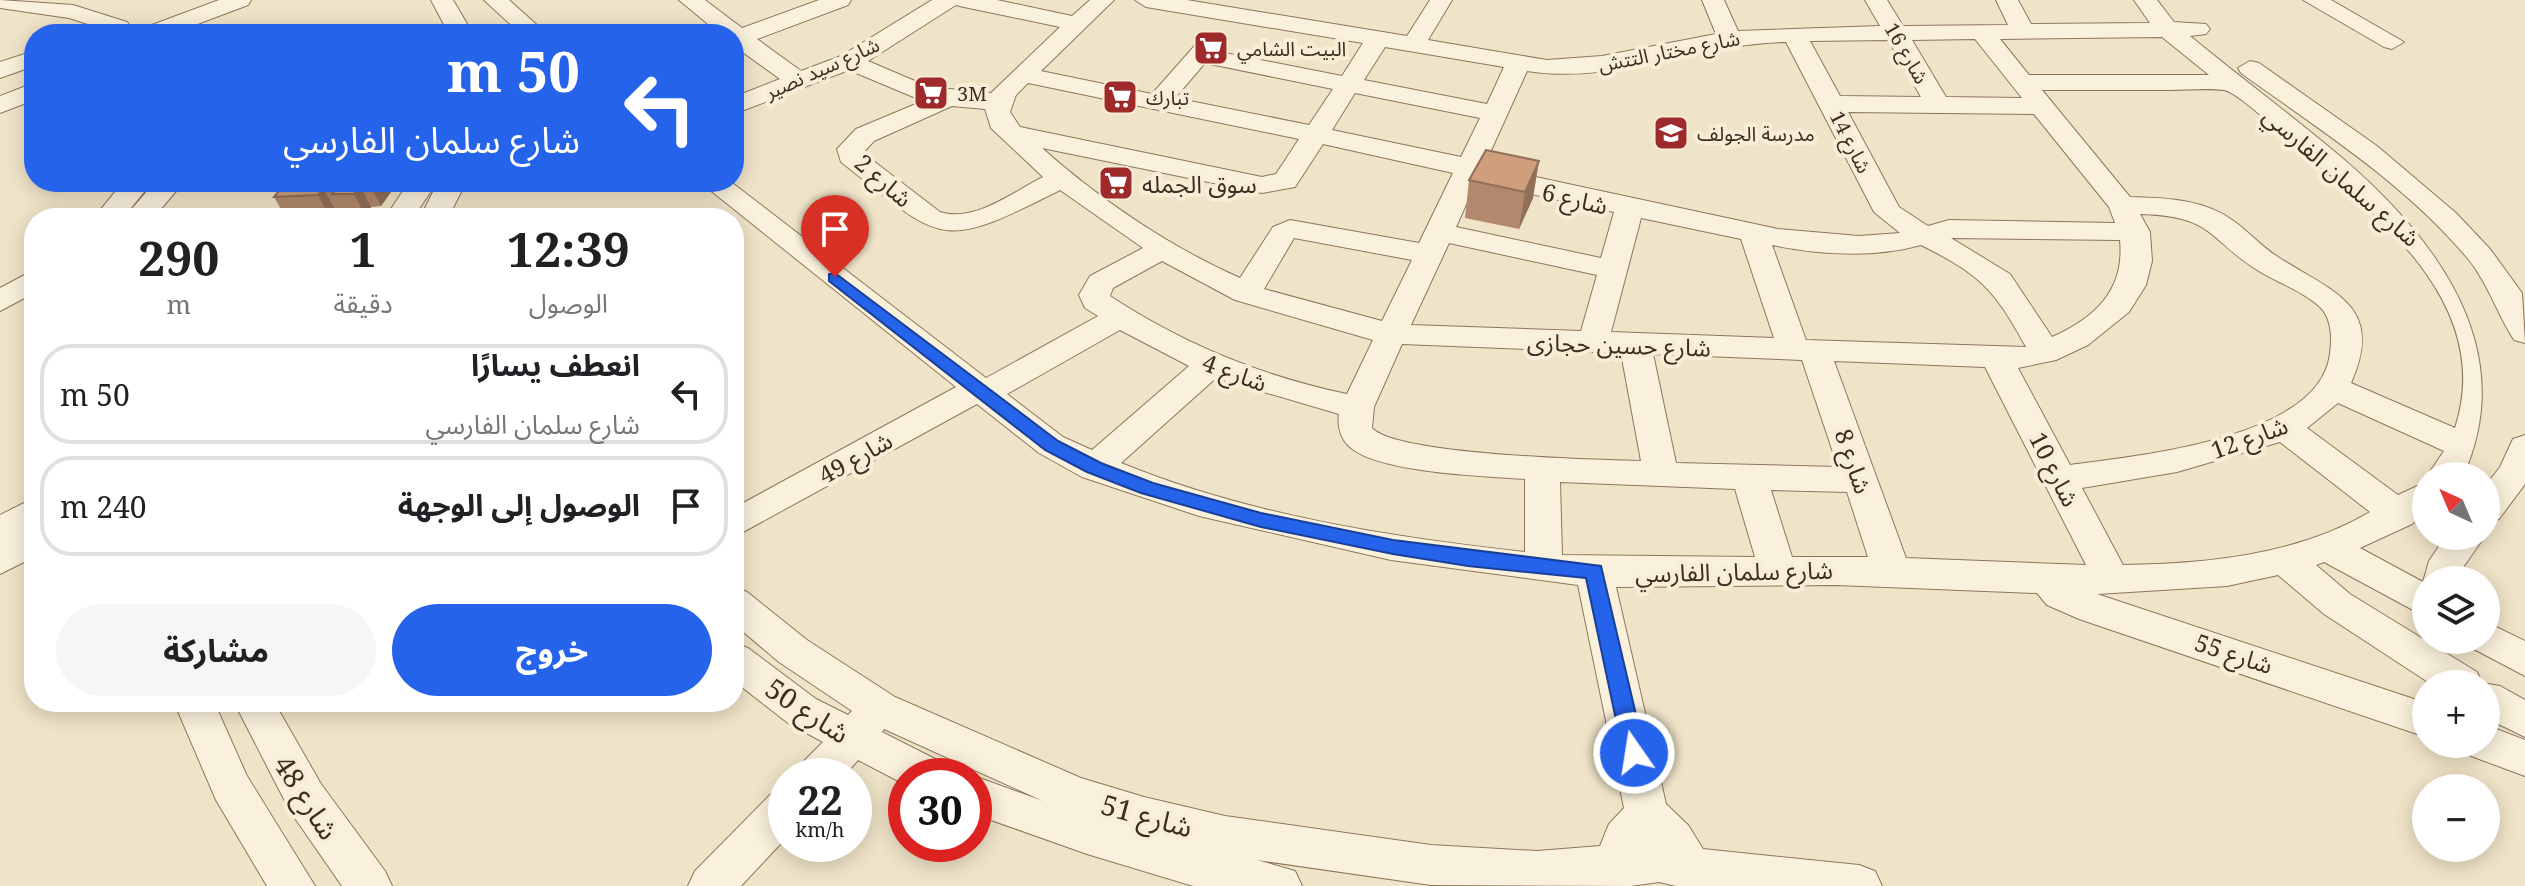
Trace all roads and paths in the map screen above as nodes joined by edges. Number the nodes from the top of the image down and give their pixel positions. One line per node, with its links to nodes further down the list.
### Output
1 (97, 0): 24 (street)
2 (190, 0): 25 (street)
3 (240, 0): 26 (street)
4 (442, 0): 27 (street)
5 (495, 0): 28 (street)
6 (690, 0): 29 (street)
7 (840, 0): 37 (street)
8 (948, 0): 44 (street, شارع سيد نصير)
9 (964, 0): 30 (street)
10 (1103, 0): 30 (street)
11 (1146, 0): 21 (street, شارع مختار التتش)
12 (1292, 0): 22 (street)
13 (1441, 0): 42 (street)
14 (1713, 0): 38 (street)
15 (1876, 0): 35 (street, شارع 16)
16 (2007, 0): 34 (street)
17 (2145, 0): 31 (street, شارع سلمان الفارسي)
18 (2172, 0): 32 (street, شارع سلمان الفارسي)
19 (2314, 0): 40 (street)
20 (0, 1): 23 (street)
21 (1226, 8): 22 (street, شارع مختار التتش); 43 (street)
22 (1274, 21): 39 (street, شارع مختار التتش)
23 (97, 24)
24 (156, 24)
25 (172, 24)
26 (180, 24)
27 (455, 24)
28 (523, 24)
29 (720, 24)
30 (1078, 24): 48 (street)
31 (2167, 29): 32 (street, شارع مختار التتش); 34 (street, شارع مختار التتش); 52 (street, شارع سلمان الفارسي)
32 (2198, 29): 87 (street, شارع سلمان الفارسي)
33 (1981, 31): 34 (street, شارع مختار التتش); 35 (street, شارع مختار التتش); 50 (street)
34 (2023, 31)
35 (1895, 32): 36 (street, شارع مختار التتش); 62 (street, شارع 16)
36 (1794, 34): 38 (street, شارع مختار التتش); 60 (street, شارع 14)
37 (744, 35)
38 (1729, 38): 46 (street, شارع مختار التتش)
39 (1378, 39): 42 (street, شارع مختار التتش); 53 (street)
40 (2392, 42)
41 (744, 43): 49 (street)
42 (1413, 45): 46 (street, شارع مختار التتش)
43 (1199, 55): 53 (street); 59 (street)
44 (850, 61): 49 (street, شارع سيد نصير); 56 (street)
45 (24, 62): 47 (street)
46 (1518, 64): 64 (street)
47 (0, 71)
48 (1023, 75): 57 (street); 59 (street, شارع 6)
49 (798, 81): 58 (street, شارع سيد نصير)
50 (2023, 82): 52 (street); 63 (street)
51 (24, 83): 54 (street)
52 (2235, 83): 99 (street, شارع سلمان الفارسي)
53 (1348, 84): 64 (street); 66 (street)
54 (0, 92)
55 (24, 95): 61 (street)
56 (945, 100): 57 (street); 68 (street, شارع 2)
57 (999, 101): 65 (street)
58 (744, 102)
59 (1158, 102): 66 (street, شارع 6)
60 (1832, 104): 62 (street); 77 (street, شارع 14)
61 (0, 105)
62 (1938, 105): 63 (street)
63 (2042, 106): 75 (street)
64 (1495, 113): 67 (street)
65 (1009, 133): 66 (street); 68 (street, شارع حسين حجازى)
66 (1316, 134): 67 (street, شارع 6)
67 (1468, 171): 74 (street, شارع 6); 78 (street)
68 (1061, 179): 79 (street, شارع حسين حجازى)
69 (130, 192): 72 (street)
70 (161, 192): 73 (street)
71 (727, 192): 96 (street, شارع سلمان الفارسي)
72 (116, 208)
73 (147, 208)
74 (1629, 210): 76 (street, شارع 6); 80 (street)
75 (2129, 218): 77 (street, شارع 6); 92 (street, شارع حسين حجازى); 95 (street, شارع 12)
76 (1754, 235): 77 (street, شارع 6); 91 (street, شارع 8)
77 (1923, 236): 92 (street, شارع 14)
78 (1434, 243): 80 (street); 82 (street); 88 (street)
79 (1162, 250): 82 (street, شارع حسين حجازى); 85 (street, شارع 4)
80 (1612, 269): 89 (street)
81 (24, 286): 83 (street)
82 (1246, 293): 88 (street, شارع حسين حجازى)
83 (0, 302)
84 (24, 312): 86 (street)
85 (1120, 317): 94 (street, شارع 4); 96 (street)
86 (0, 328)
87 (2525, 333)
88 (1393, 334): 89 (street, شارع حسين حجازى); 97 (street)
89 (1593, 343): 90 (street, شارع حسين حجازى)
90 (1635, 344): 91 (street, شارع حسين حجازى); 104 (street)
91 (1805, 351): 93 (street, شارع حسين حجازى); 107 (street, شارع 8)
92 (2045, 353): 93 (street, شارع حسين حجازى)
93 (1997, 359): 106 (street, شارع 10)
94 (1211, 364): 97 (street, شارع 4); 102 (street)
95 (2333, 388): 98 (street, شارع 12); 99 (street)
96 (979, 392): 102 (street, شارع سلمان الفارسي); 112 (street, شارع 49)
97 (1357, 407): 103 (street)
98 (2283, 427): 106 (street, شارع 12); 109 (street)
99 (2464, 446): 101 (street, شارع سلمان الفارسي)
100 (2525, 447): 108 (street)
101 (2453, 462)
102 (1094, 468): 118 (street, شارع سلمان الفارسي)
103 (1542, 470): 104 (street); 118 (street)
104 (1661, 474): 105 (street)
105 (1749, 477): 107 (street); 120 (street)
106 (2061, 479): 123 (street, شارع 10)
107 (1861, 480): 121 (street, شارع 8)
108 (2500, 492)
109 (2412, 504)
110 (2412, 506): 115 (street, شارع سلمان الفارسي)
111 (24, 517): 113 (street)
112 (744, 519)
113 (0, 533)
114 (24, 545): 116 (street)
115 (2329, 548): 117 (street, شارع سلمان الفارسي); 124 (street)
116 (0, 560)
117 (2286, 561): 123 (street, شارع سلمان الفارسي); 129 (street)
118 (1544, 567): 119 (street, شارع سلمان الفارسي)
119 (1594, 571): 120 (street, شارع سلمان الفارسي); 142 (street)
120 (1778, 571): 121 (street, شارع سلمان الفارسي)
121 (1892, 572): 122 (street, شارع سلمان الفارسي)
122 (2048, 580): 123 (street, شارع سلمان الفارسي); 134 (street, شارع 55)
123 (2112, 580)
124 (2412, 594)
125 (744, 610): 131 (street, شارع 51)
126 (2500, 645): 127 (street)
127 (2525, 660)
128 (744, 667): 136 (street, شارع 50)
129 (2441, 670)
130 (2500, 706): 135 (street)
131 (881, 709): 136 (street); 144 (street, شارع 51)
132 (198, 712): 147 (street)
133 (259, 712): 146 (street, شارع 48)
134 (2412, 715)
135 (2525, 720)
136 (852, 740): 138 (street); 139 (street, شارع 50)
137 (2500, 748): 140 (street)
138 (834, 758)
139 (890, 758)
140 (2525, 758)
141 (992, 802): 149 (street)
142 (1647, 814): 144 (street); 145 (street)
143 (768, 827): 148 (street)
144 (1611, 877): 145 (street, شارع 51)
145 (1695, 877): 150 (street, شارع 51)
146 (361, 883)
147 (292, 886)
148 (711, 886)
149 (1279, 886)
150 (1859, 886)

